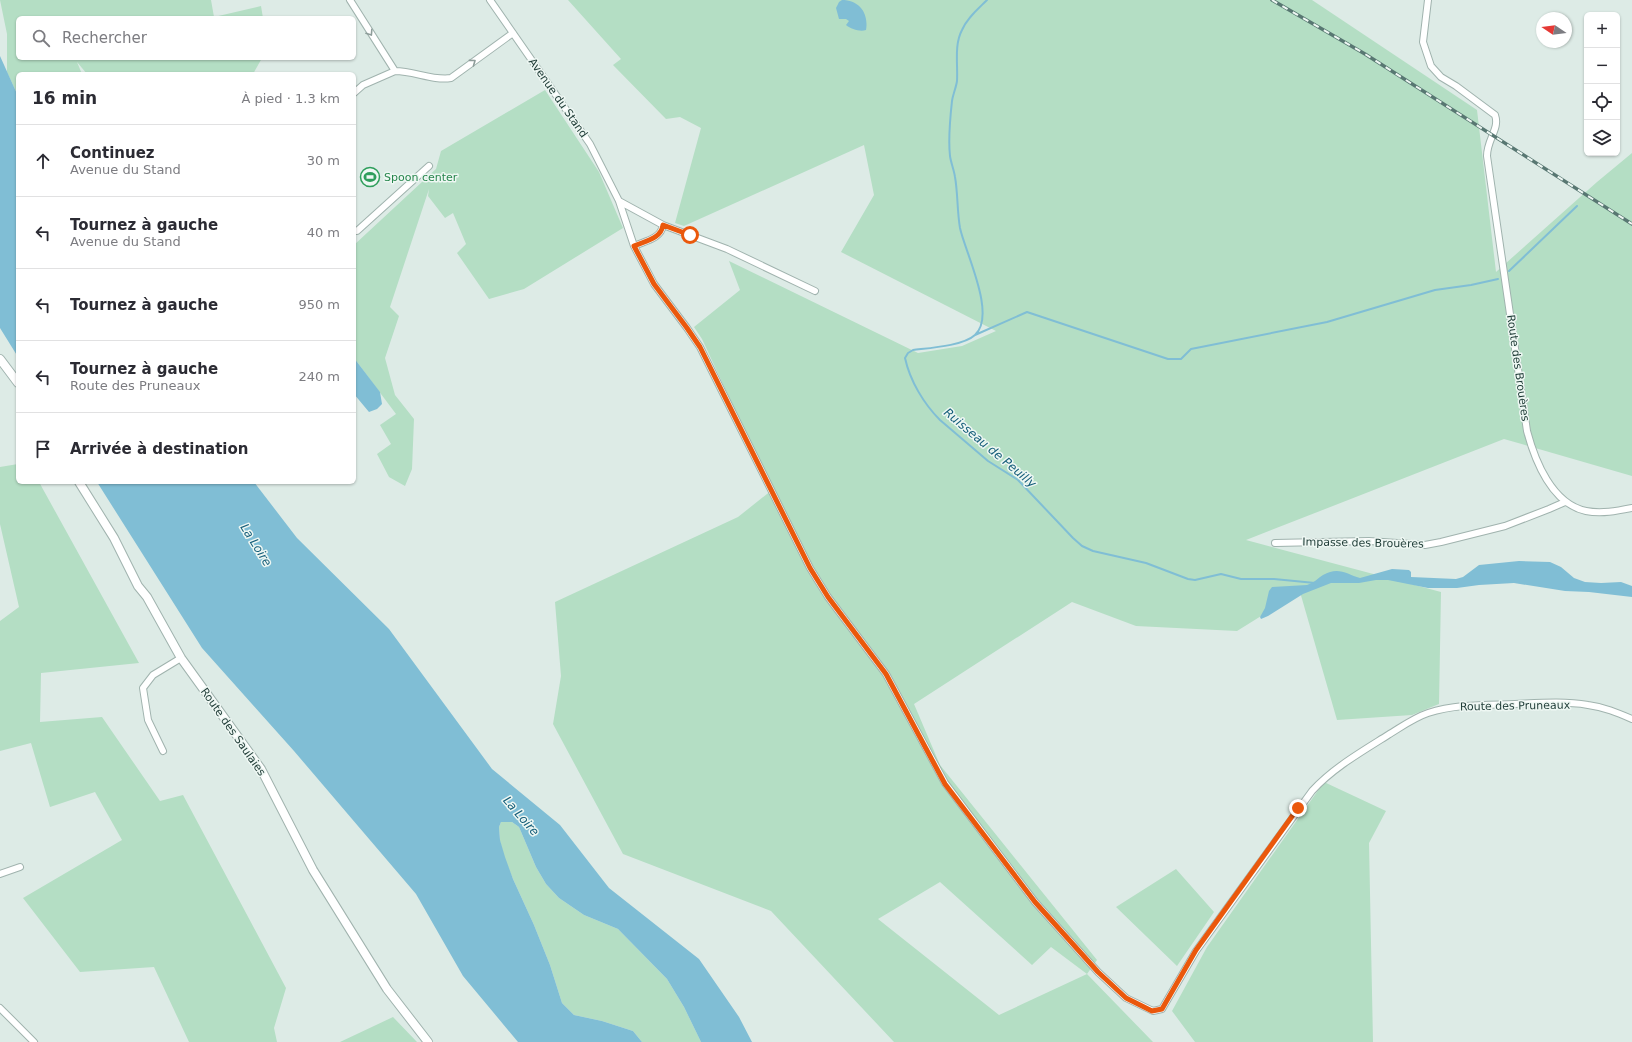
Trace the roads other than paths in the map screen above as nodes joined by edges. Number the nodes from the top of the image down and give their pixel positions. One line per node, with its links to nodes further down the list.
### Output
1 (350, 0): 5 (street, one-way to 5)
2 (490, 0): 4 (street, Avenue du Stand)
3 (1428, 0): 16 (street, Route des Brouères)
4 (513, 33): 5 (street, one-way to 4); 8 (street, Avenue du Stand)
5 (395, 71): 6 (street)
6 (356, 91)
7 (429, 166): 10 (street)
8 (619, 200): 9 (street); 11 (street, Avenue du Stand)
9 (663, 225): 11 (street); 12 (street)
10 (356, 231)
11 (634, 246): 25 (street, Avenue du Stand)
12 (815, 291)
13 (0, 359): 14 (street)
14 (16, 380)
15 (80, 484): 19 (street, Route des Saulaies)
16 (1564, 502): 17 (street); 18 (street, Impasse des Brouères)
17 (1632, 508)
18 (1275, 543)
19 (181, 658): 21 (street); 27 (street, Route des Saulaies)
20 (1632, 719): 25 (street, Route des Pruneaux)
21 (163, 751)
22 (20, 867): 23 (street)
23 (0, 874)
24 (0, 1008): 26 (street)
25 (1152, 1011)
26 (34, 1042)
27 (428, 1042)

